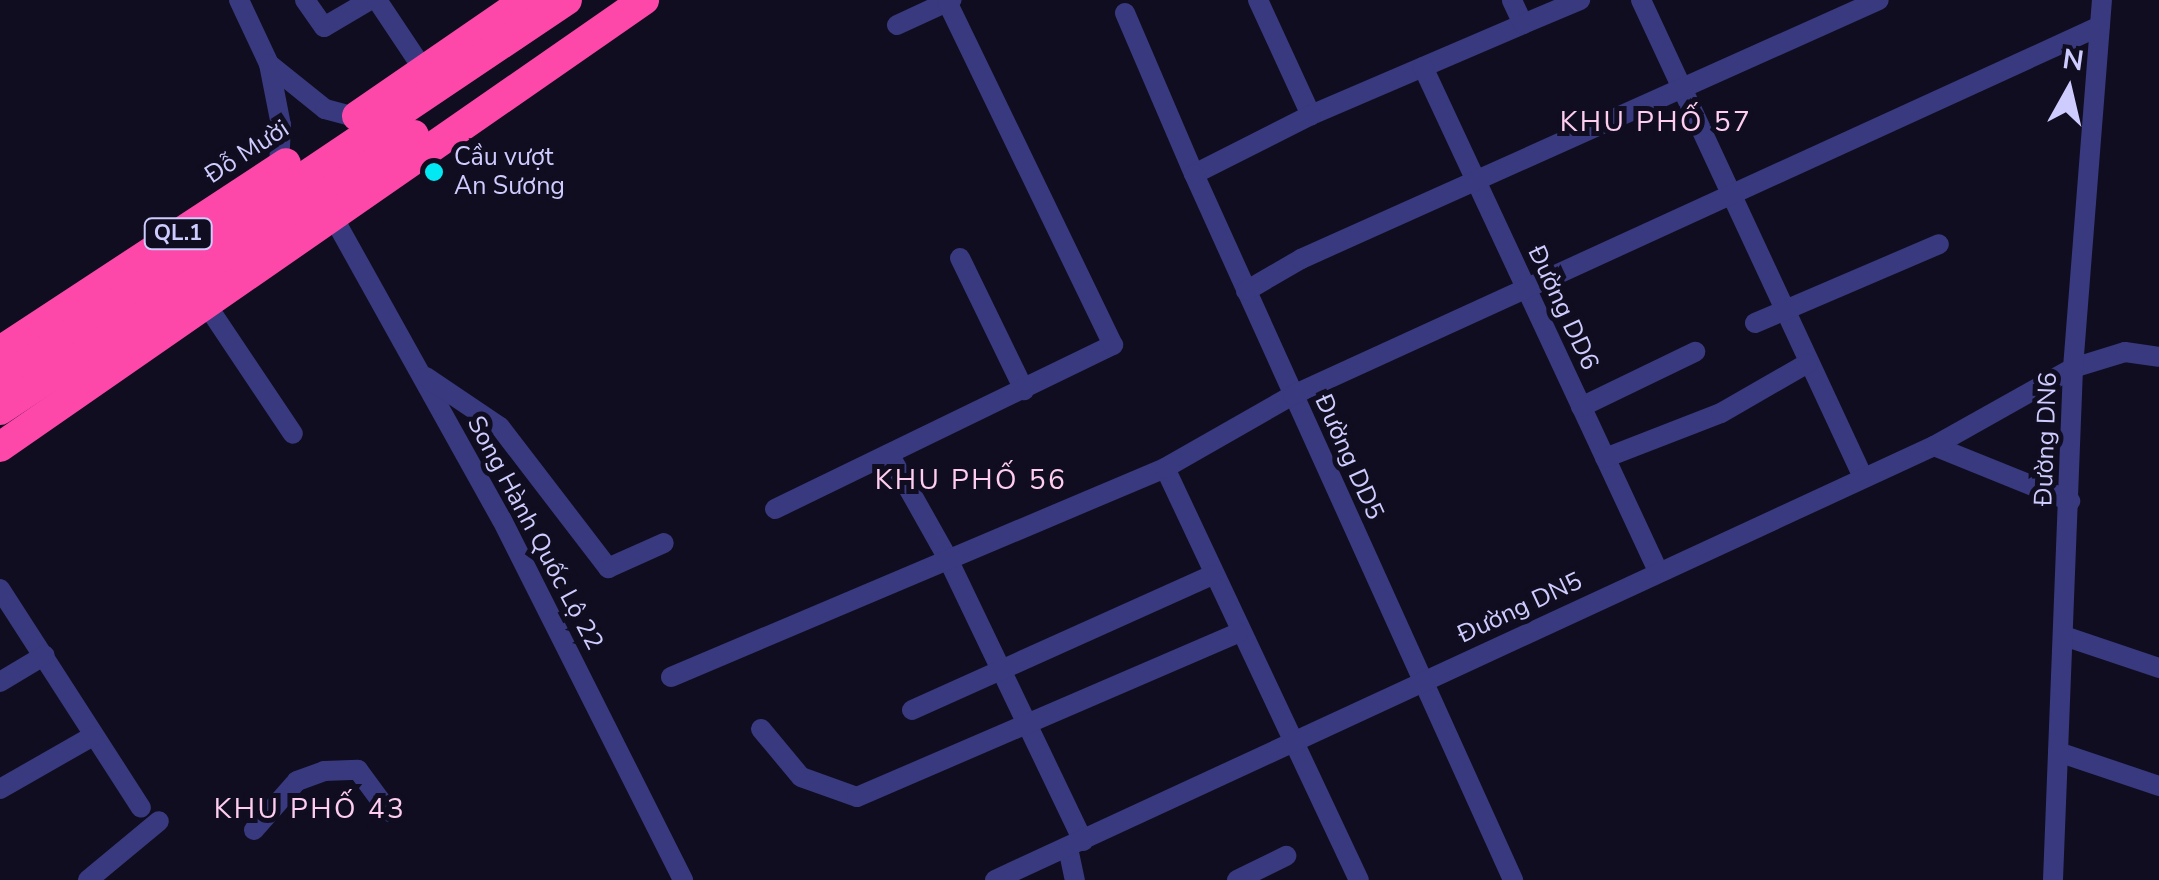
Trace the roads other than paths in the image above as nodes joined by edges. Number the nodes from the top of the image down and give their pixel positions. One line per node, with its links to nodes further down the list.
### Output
1 (239, 0): 19 (street)
2 (305, 0): 3 (street)
3 (373, 0): 21 (street)
4 (526, 0): 21 (highway, Đỗ Mười / QL.1)
5 (567, 0): 23 (highway, Đỗ Mười / QL.1)
6 (614, 0): 27 (highway, QL.1)
7 (644, 0): 26 (highway, QL.1)
8 (1258, 0): 24 (street)
9 (1512, 0): 17 (street)
10 (1580, 0): 17 (street)
11 (1642, 0): 22 (street)
12 (1878, 0): 22 (street)
13 (2102, 0): 18 (street, Đường DN6)
14 (950, 1): 16 (street); 48 (street)
15 (1125, 13): 30 (street, Đường DD5)
16 (898, 24)
17 (1523, 24): 20 (street)
18 (2100, 26): 32 (street); 45 (street, Đường DN6)
19 (269, 64): 25 (street); 28 (street)
20 (1423, 67): 24 (street); 31 (street, Đường DD6)
21 (423, 69): 25 (highway, Đỗ Mười / QL.1)
22 (1680, 90): 31 (street); 32 (street)
23 (402, 110): 25 (highway, QL.1); 29 (highway, Đỗ Mười / QL.1)
24 (1311, 116): 30 (street)
25 (355, 117): 28 (highway, Đỗ Mười / QL.1); 29 (highway)
26 (462, 128): 27 (highway); 33 (highway, QL.1)
27 (392, 151): 29 (highway, QL.1); 33 (highway, QL.1)
28 (279, 167): 41 (highway, Đỗ Mười / QL.1)
29 (332, 172): 47 (highway, QL.1); 51 (highway, QL.1)
30 (1194, 174): 36 (street, Đường DD5)
31 (1476, 181): 36 (street); 37 (street, Đường DD6)
32 (1727, 192): 37 (street); 39 (street)
33 (332, 215): 38 (highway, QL.1); 46 (street, Song Hành Quốc Lộ 22)
34 (1939, 244): 39 (street)
35 (960, 258): 48 (street)
36 (1246, 291): 49 (street, Đường DD5)
37 (1527, 291): 49 (street); 50 (street, Đường DD6)
38 (206, 304): 52 (street); 54 (highway, QL.1)
39 (1783, 310): 40 (street); 44 (street)
40 (1755, 323)
41 (0, 351)
42 (1695, 352): 50 (street)
43 (2159, 357): 45 (street, Đường DN5)
44 (1808, 363): 56 (street); 58 (street)
45 (2073, 368): 53 (street, Đường DN5); 59 (street, Đường DN6)
46 (420, 372): 61 (street); 87 (street, Song Hành Quốc Lộ 22)
47 (0, 381)
48 (1024, 390): 55 (street)
49 (1293, 395): 57 (street); 72 (street, Đường DD5)
50 (1581, 407): 56 (street, Đường DD6)
51 (0, 410)
52 (294, 434)
53 (1934, 446): 58 (street, Đường DN5); 59 (street)
54 (0, 447)
55 (888, 454): 60 (street); 62 (street)
56 (1605, 458): 63 (street, Đường DD6)
57 (1165, 468): 62 (street); 64 (street)
58 (1862, 475): 63 (street, Đường DN5)
59 (2070, 500): 67 (street, Đường DN6)
60 (775, 509)
61 (664, 543)
62 (947, 556): 70 (street); 71 (street)
63 (1658, 571): 72 (street, Đường DN5)
64 (1212, 575): 66 (street); 70 (street)
65 (0, 589): 68 (street)
66 (1238, 632): 75 (street); 78 (street)
67 (2064, 636): 69 (street); 79 (street, Đường DN6)
68 (45, 655): 73 (street); 77 (street)
69 (2159, 668)
70 (1002, 670): 74 (street); 75 (street)
71 (672, 678)
72 (1423, 681): 78 (street, Đường DN5); 92 (street, Đường DD5)
73 (0, 682)
74 (912, 710)
75 (1029, 727): 76 (street); 84 (street)
76 (761, 729)
77 (94, 736): 81 (street); 86 (street)
78 (1294, 742): 84 (street, Đường DN5); 91 (street)
79 (2058, 752): 80 (street); 93 (street, Đường DN6)
80 (2159, 786)
81 (0, 790)
82 (389, 812): 83 (street)
83 (254, 830)
84 (1076, 844): 88 (street, Đường DN5); 89 (street)
85 (1286, 856): 90 (street)
86 (88, 880)
87 (683, 880)
88 (995, 880)
89 (1075, 880)
90 (1237, 880)
91 (1358, 880)
92 (1513, 880)
93 (2053, 880)

